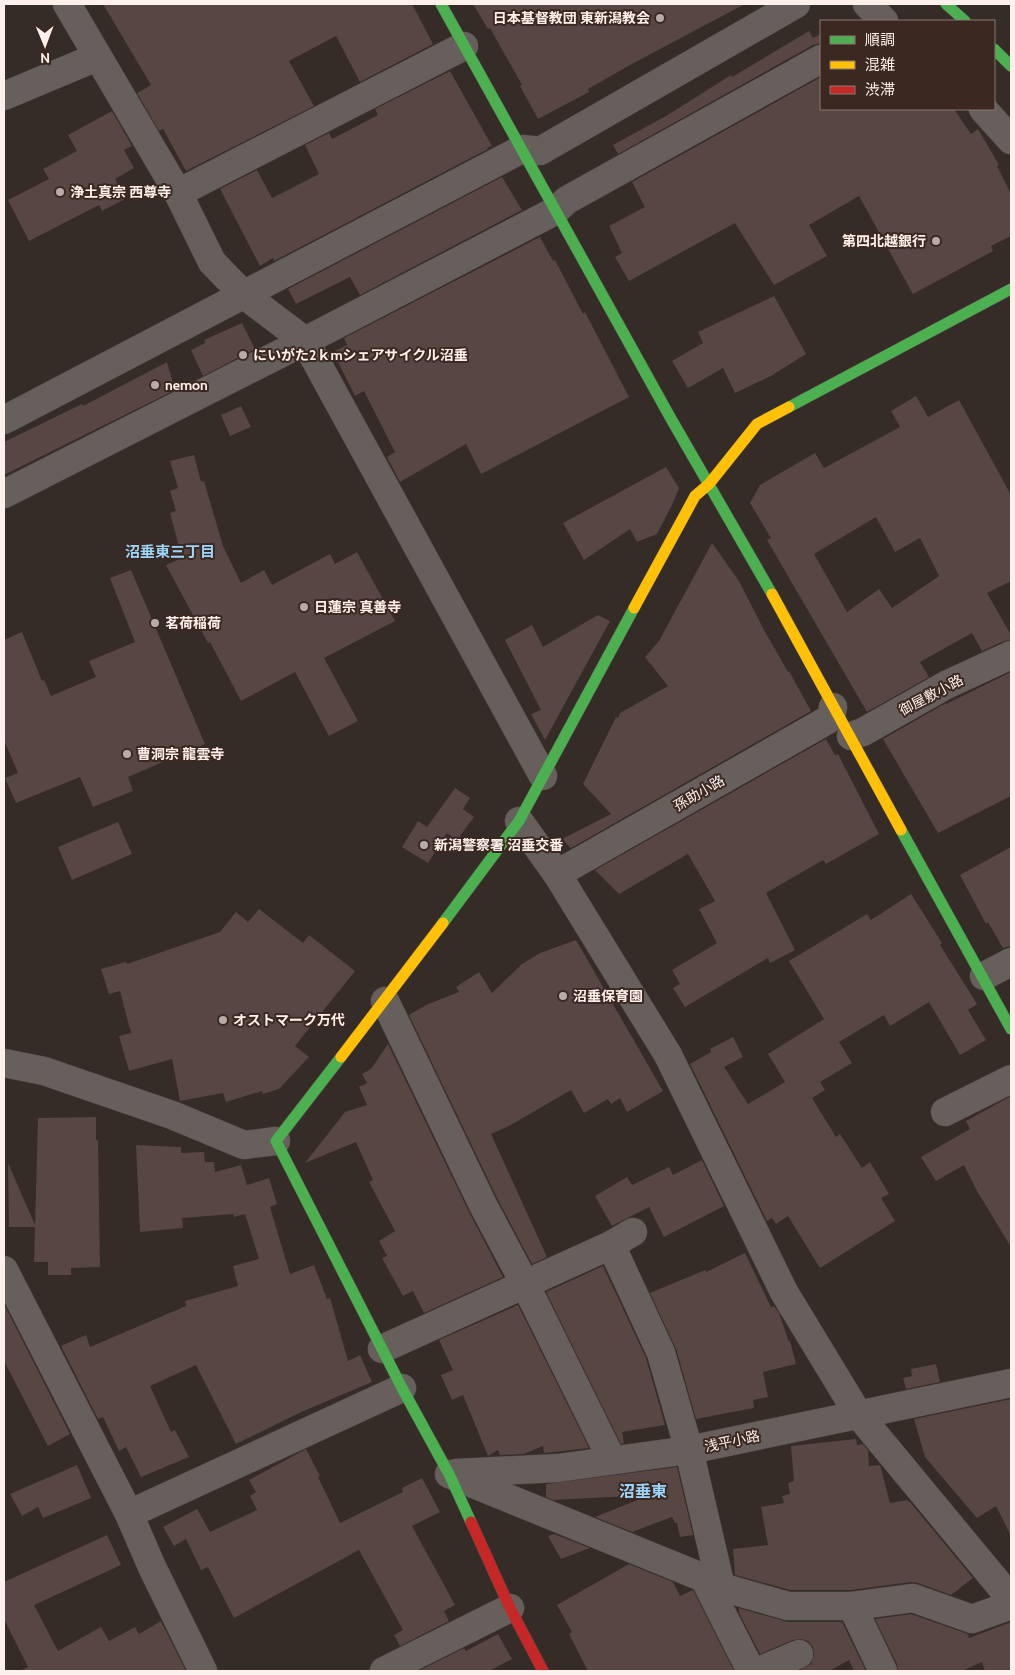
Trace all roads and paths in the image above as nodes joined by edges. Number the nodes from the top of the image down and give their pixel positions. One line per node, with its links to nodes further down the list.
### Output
1 (67, 4): 10 (street)
2 (441, 4): 8 (street)
3 (796, 4): 16 (street)
4 (867, 4): 6 (street)
5 (946, 4): 7 (street)
6 (883, 20)
7 (964, 20)
8 (464, 46): 16 (street); 17 (street)
9 (995, 50): 12 (street)
10 (97, 58): 13 (street); 17 (street)
11 (820, 60): 18 (street)
12 (1011, 66)
13 (4, 96)
14 (984, 110): 15 (street)
15 (1011, 140)
16 (522, 148): 18 (street); 20 (street)
17 (178, 193): 20 (street)
18 (555, 211): 21 (street); 23 (street)
19 (1011, 289): 23 (street)
20 (243, 294): 21 (street); 22 (street)
21 (305, 342): 24 (street); 28 (street)
22 (4, 420)
23 (710, 484): 26 (street); 28 (street)
24 (4, 494)
25 (1011, 655): 27 (street, 御屋敷小路)
26 (833, 707): 27 (street); 30 (street, 孫助小路)
27 (851, 736): 32 (street)
28 (544, 776): 29 (street)
29 (519, 821): 30 (street); 33 (street)
30 (557, 874): 44 (street)
31 (1011, 962): 32 (street)
32 (984, 976): 34 (street)
33 (385, 1001): 38 (street); 40 (street)
34 (1011, 1029)
35 (4, 1063): 38 (street)
36 (1011, 1079): 37 (street)
37 (945, 1112)
38 (276, 1141): 41 (street)
39 (4, 1270): 48 (street)
40 (525, 1284): 41 (street); 45 (street); 46 (street)
41 (382, 1349): 43 (street)
42 (1011, 1383): 44 (street, 浅平小路)
43 (402, 1388): 47 (street); 48 (street)
44 (858, 1414): 45 (street, 浅平小路); 50 (street)
45 (689, 1450): 46 (street, 浅平小路); 49 (street)
46 (612, 1460): 47 (street, 浅平小路)
47 (449, 1474): 49 (street); 53 (street)
48 (129, 1514): 55 (street)
49 (713, 1583): 52 (street); 58 (street)
50 (1011, 1600)
51 (1011, 1605): 52 (street)
52 (852, 1606): 60 (street)
53 (510, 1608): 56 (street); 57 (street)
54 (799, 1654): 59 (street)
55 (203, 1671)
56 (384, 1671)
57 (543, 1671)
58 (751, 1671)
59 (759, 1671)
60 (883, 1671)

